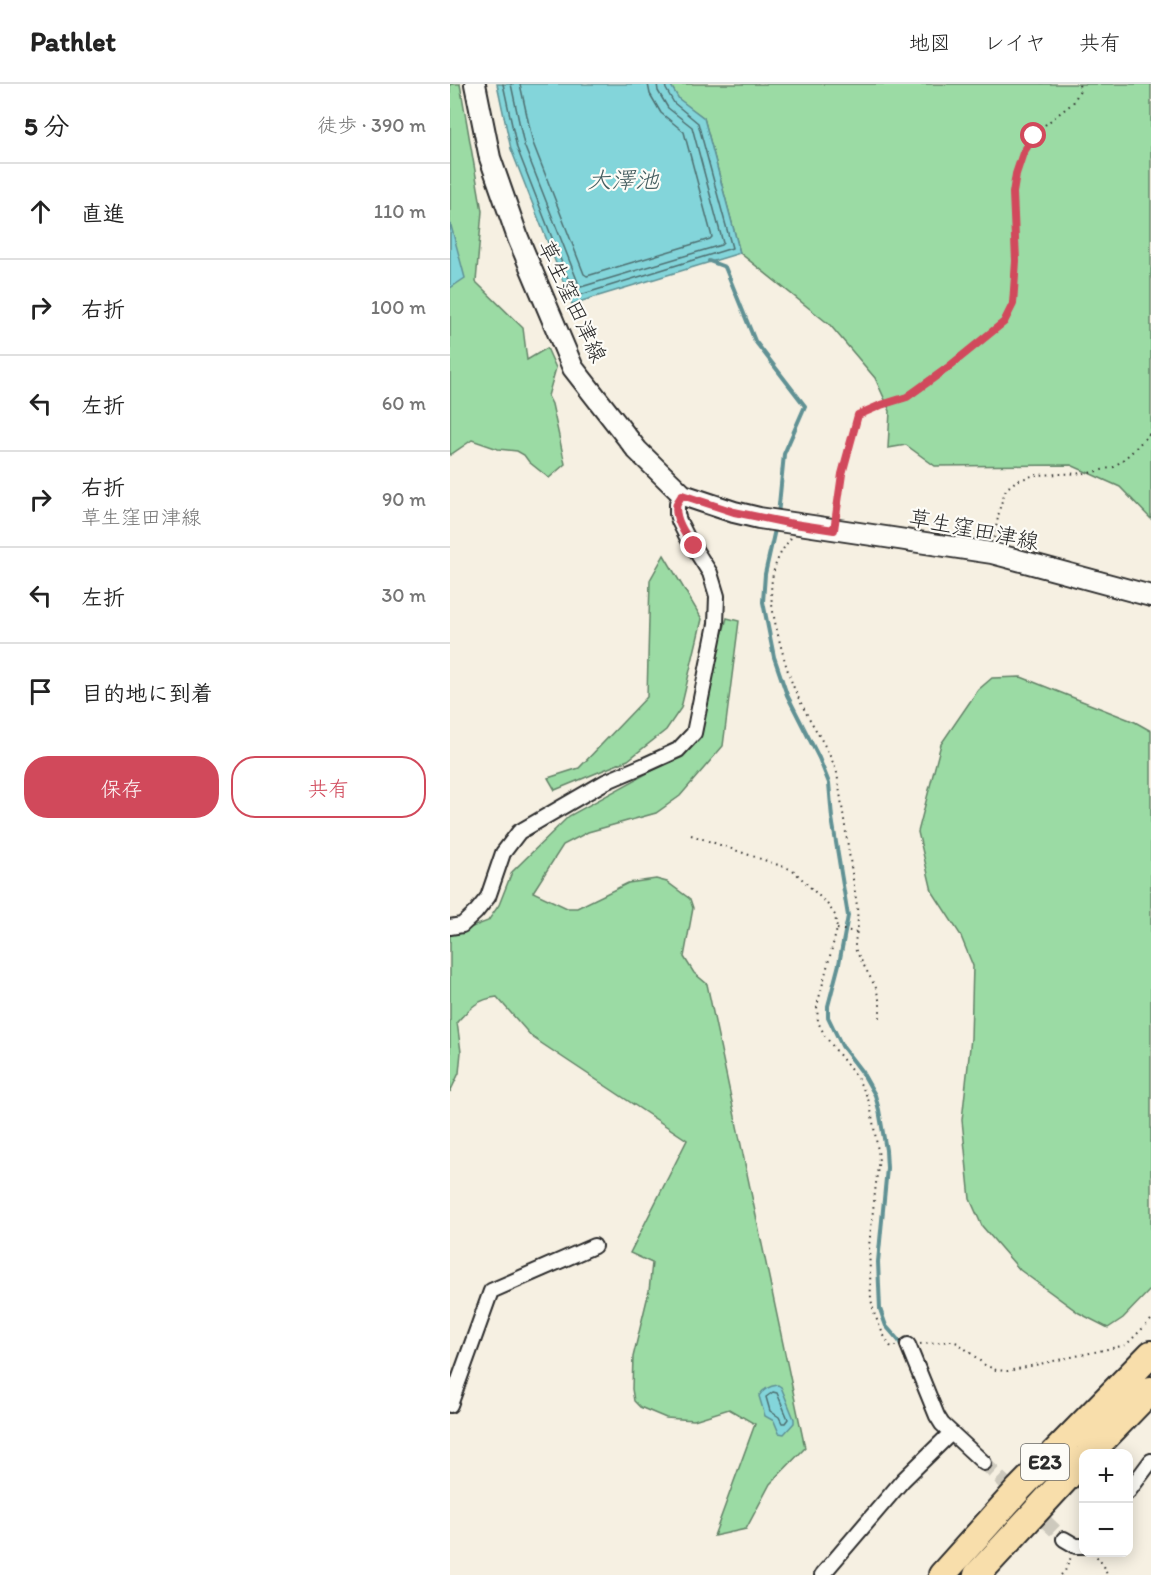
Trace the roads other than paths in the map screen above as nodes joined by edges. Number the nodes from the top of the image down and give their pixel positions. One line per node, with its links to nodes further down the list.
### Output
1 (475, 84): 2 (main road, 草生窪田津線)
2 (682, 495): 3 (main road, 草生窪田津線); 4 (street)
3 (1151, 596)
4 (450, 927)
5 (594, 1246): 9 (street)
6 (908, 1345): 10 (street)
7 (1151, 1354): 17 (highway, E23)
8 (1151, 1390): 11 (highway, E23)
9 (450, 1405)
10 (951, 1433): 13 (street); 16 (street)
11 (1094, 1449)
12 (1151, 1461): 15 (street)
13 (984, 1463)
14 (1079, 1463): 18 (highway, E23)
15 (1133, 1485)
16 (822, 1575)
17 (942, 1575)
18 (977, 1575)

